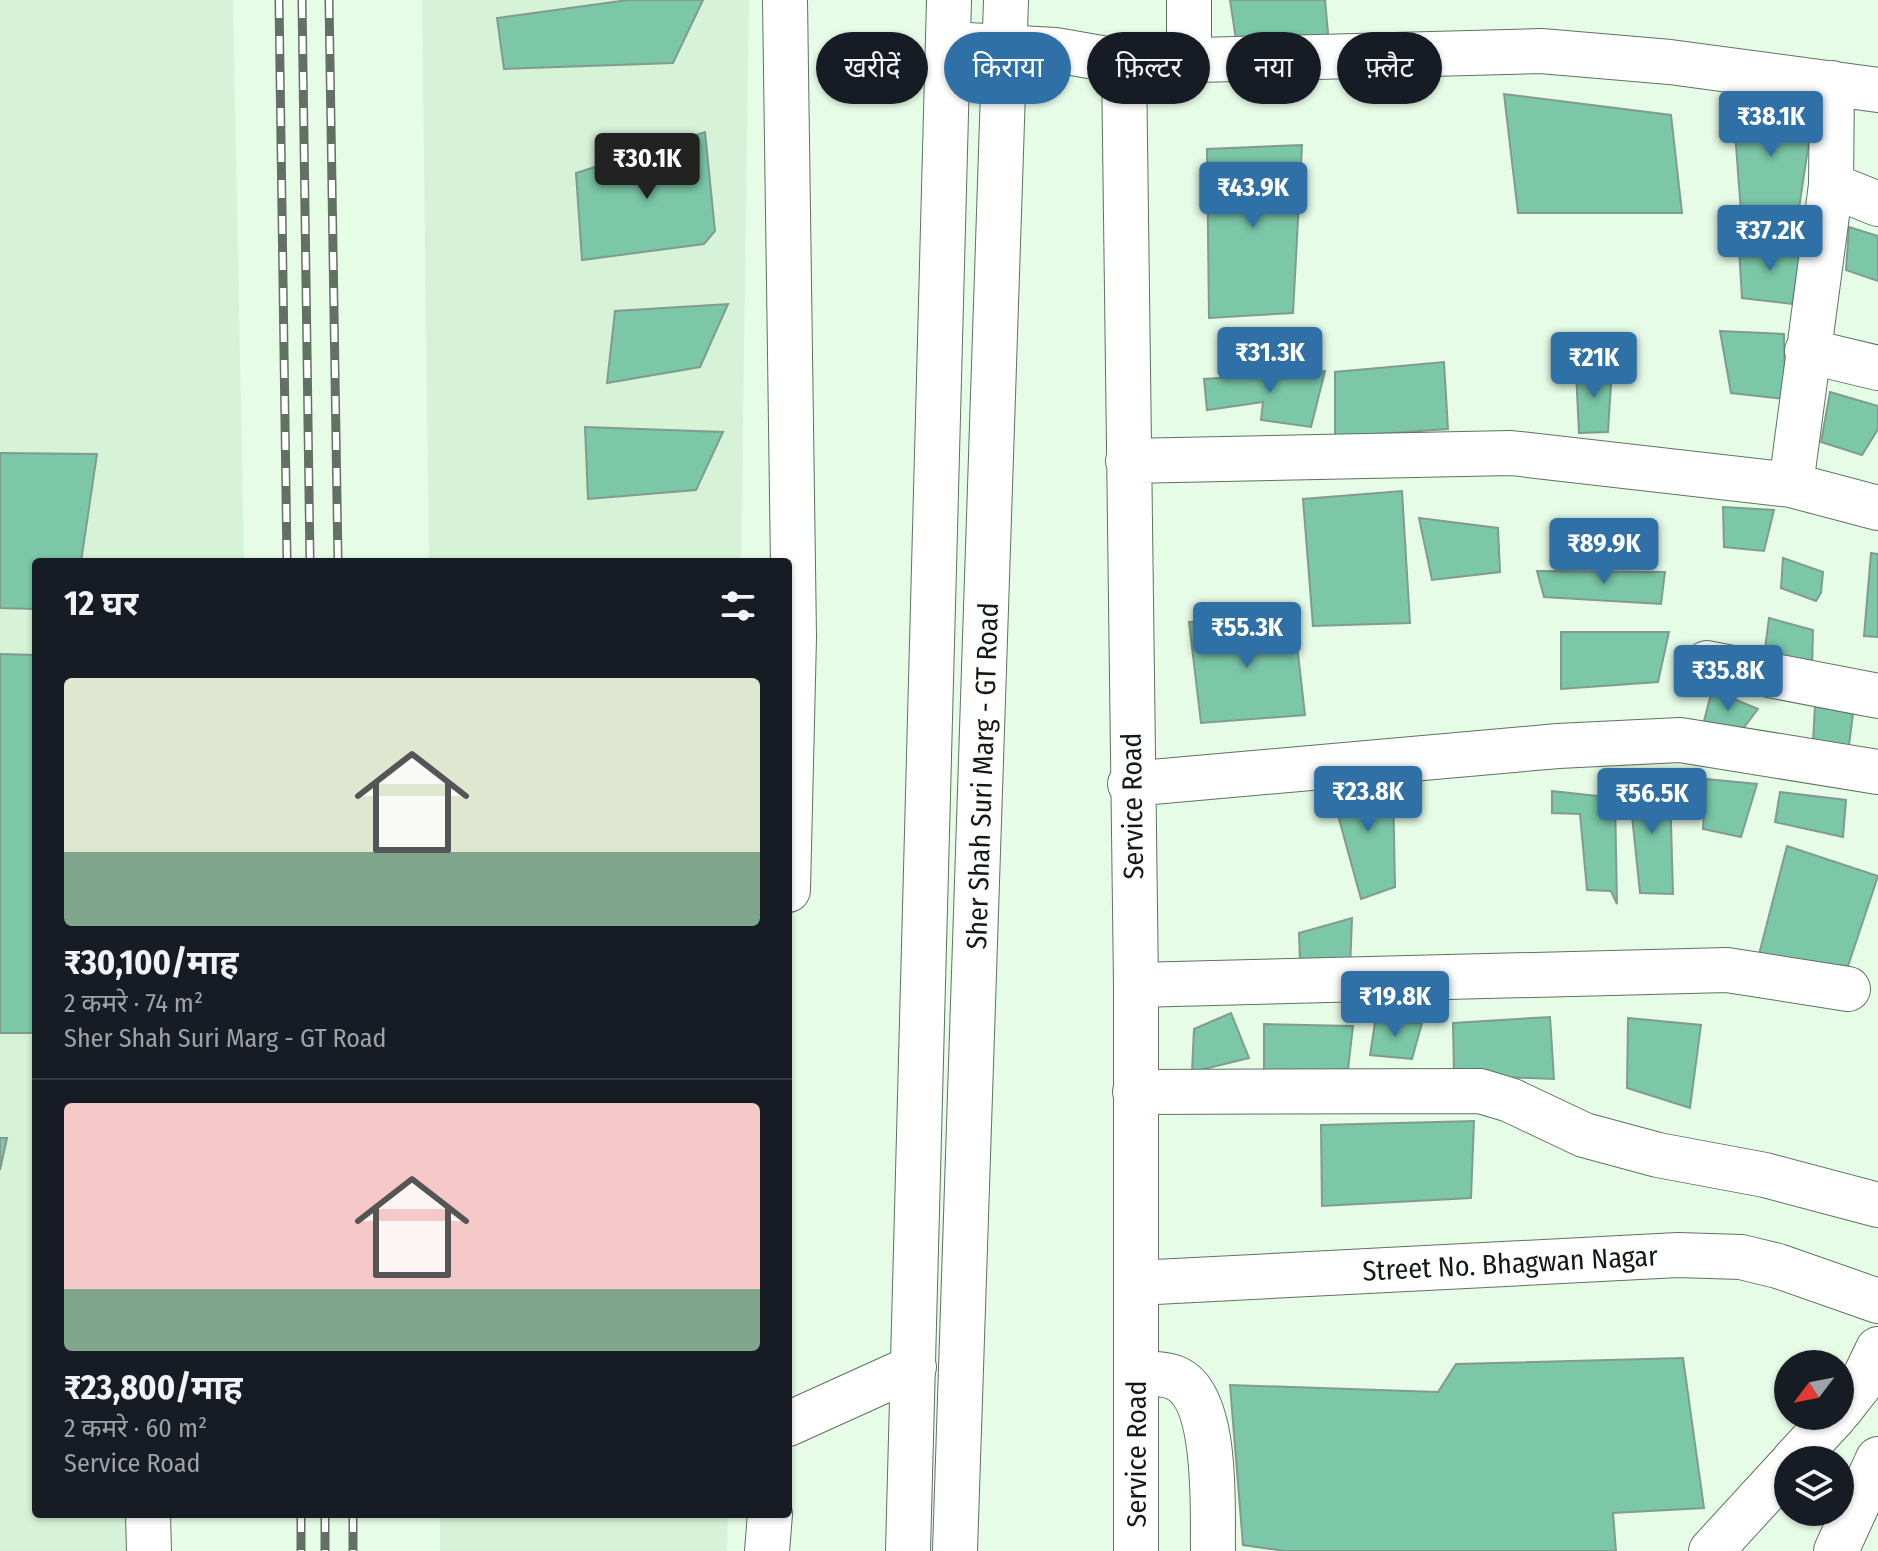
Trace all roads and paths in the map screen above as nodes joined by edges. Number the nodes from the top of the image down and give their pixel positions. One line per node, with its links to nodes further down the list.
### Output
1 (785, 0): 23 (street)
2 (949, 0): 5 (street, Sher Shah Suri Marg - GT Road)
3 (1006, 0): 6 (street, Sher Shah Suri Marg - GT Road)
4 (1189, 0): 7 (street)
5 (950, 32)
6 (1007, 32)
7 (1189, 32)
8 (1210, 61): 9 (street)
9 (1832, 83): 10 (street); 14 (street)
10 (1878, 90)
11 (948, 104): 33 (street, Sher Shah Suri Marg - GT Road)
12 (1005, 104): 46 (street, Sher Shah Suri Marg - GT Road)
13 (1124, 104): 18 (street, Service Road)
14 (1831, 185): 15 (street); 16 (street)
15 (1878, 204)
16 (1807, 351): 17 (street); 19 (street)
17 (1878, 368)
18 (1128, 461): 19 (street); 25 (street, Service Road)
19 (1791, 485): 20 (street)
20 (1878, 508)
21 (1707, 663): 22 (street)
22 (1878, 696)
23 (792, 721)
24 (1878, 772): 25 (street)
25 (1130, 784): 26 (street, Service Road)
26 (1136, 985): 27 (street); 28 (street, Service Road)
27 (1848, 989)
28 (1135, 1092): 29 (street); 30 (street, Service Road)
29 (1878, 1205)
30 (1136, 1283): 31 (street, Street No. Bhagwan Nagar); 34 (street, Service Road)
31 (1878, 1301)
32 (1878, 1349): 35 (street)
33 (914, 1367): 36 (street); 45 (street, Sher Shah Suri Marg - GT Road)
34 (1136, 1373): 47 (street, Service Road); 48 (street)
35 (1854, 1392)
36 (792, 1422)
37 (1822, 1430): 38 (street)
38 (1807, 1446)
39 (1874, 1479): 50 (street)
40 (1774, 1482): 49 (street)
41 (148, 1518): 43 (street)
42 (770, 1518): 44 (street)
43 (149, 1551)
44 (767, 1551)
45 (908, 1551)
46 (955, 1551)
47 (1136, 1551)
48 (1213, 1551)
49 (1711, 1551)
50 (1836, 1551)

